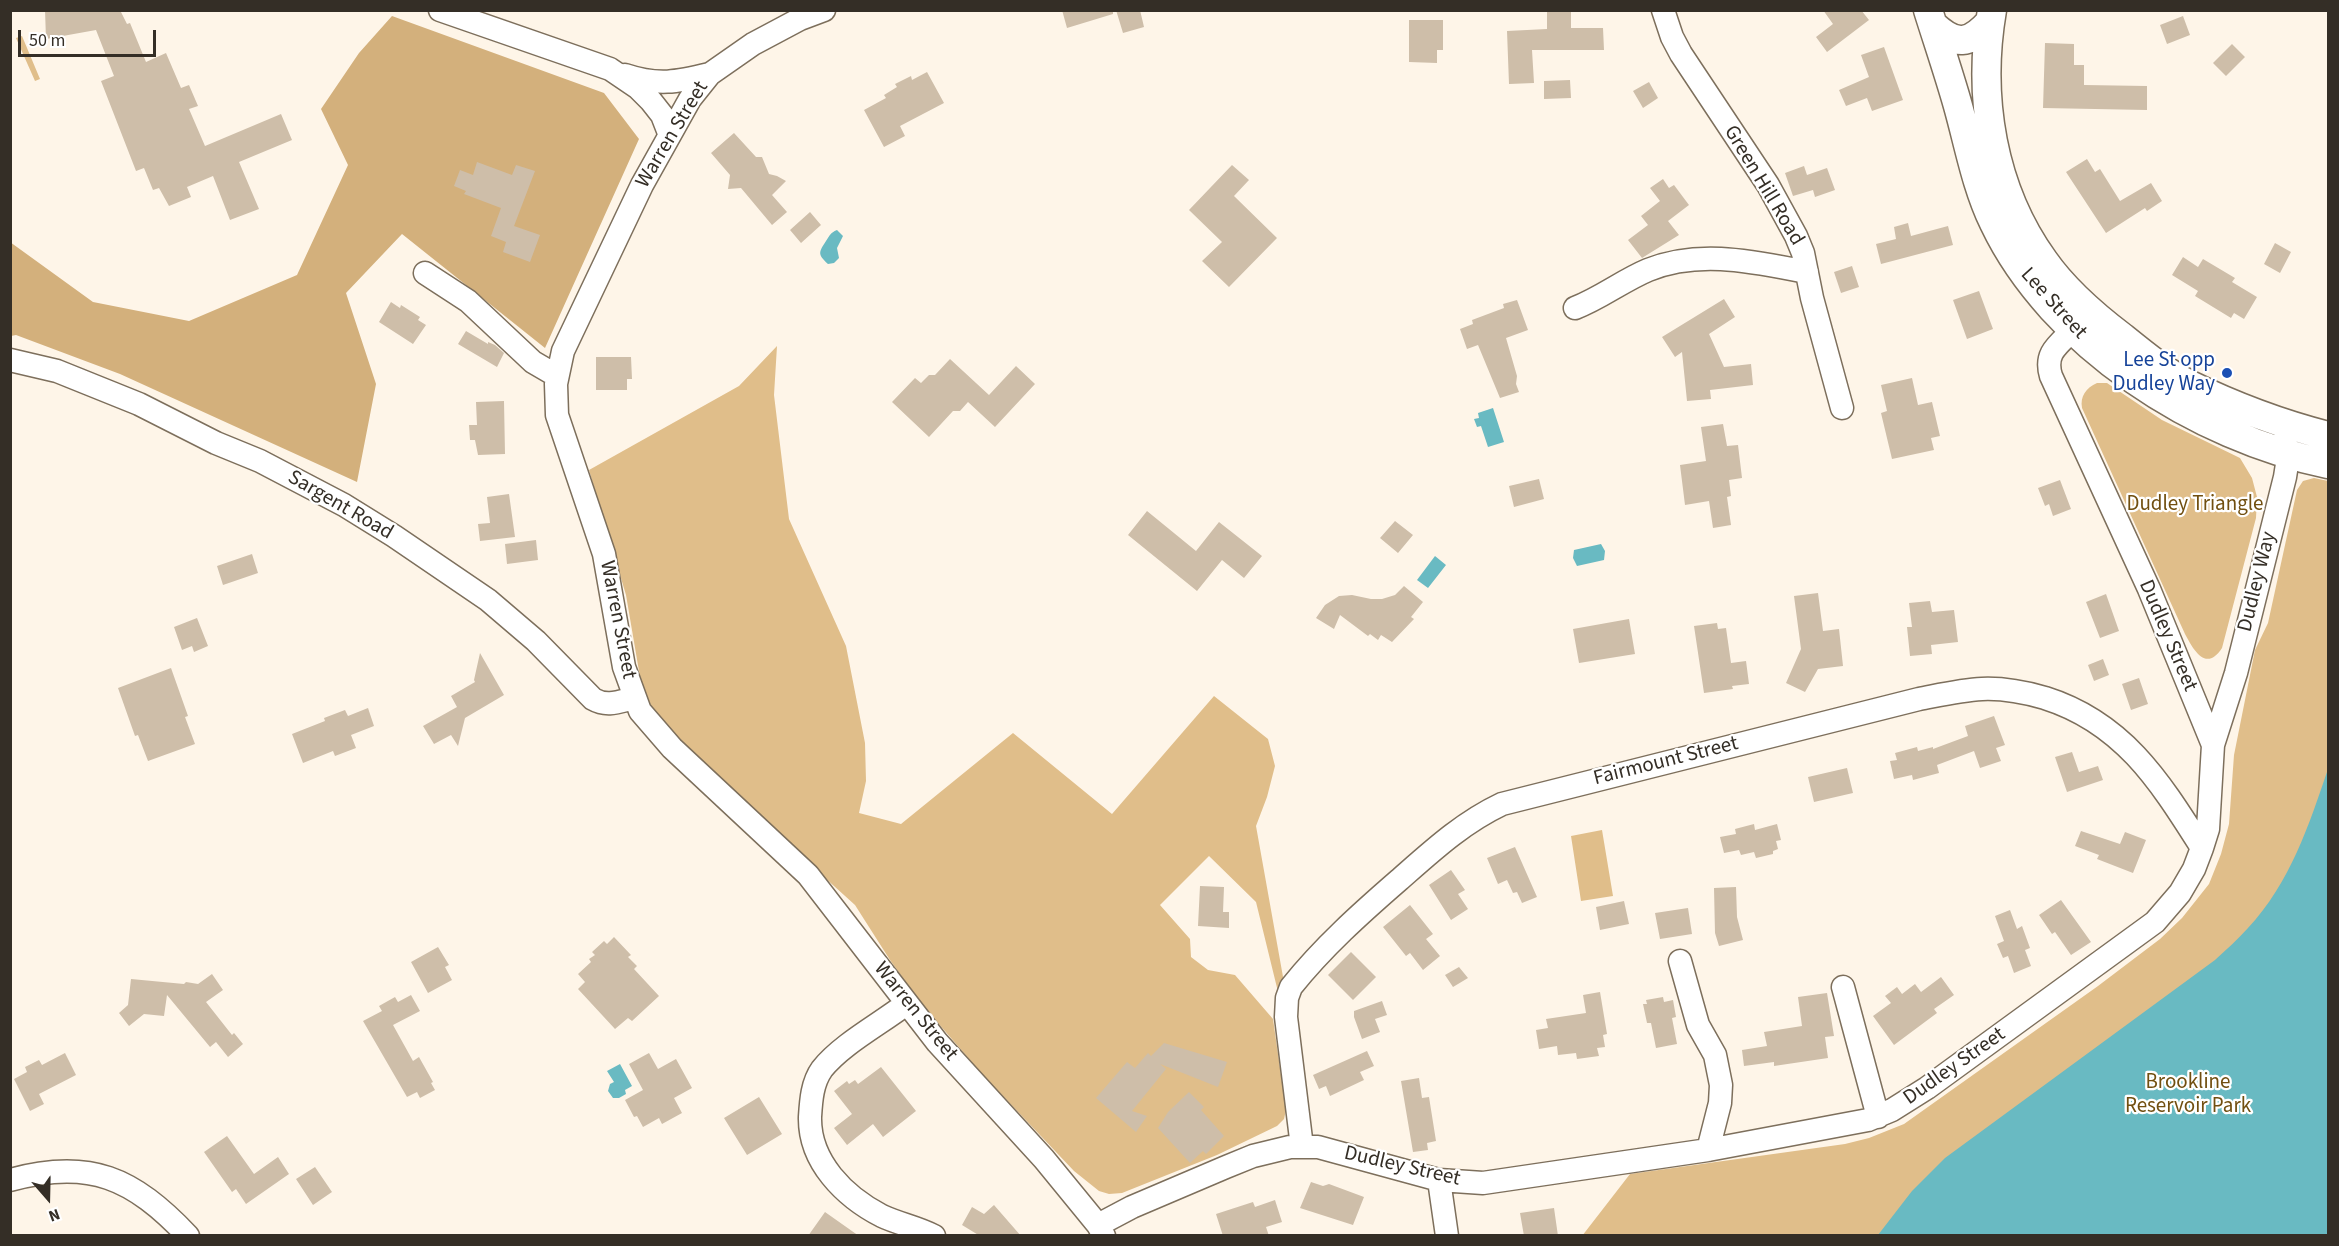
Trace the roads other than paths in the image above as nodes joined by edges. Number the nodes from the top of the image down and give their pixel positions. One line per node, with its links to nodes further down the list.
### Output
1 (440, 10): 6 (street)
2 (824, 10): 7 (street, Warren Street)
3 (1663, 10): 9 (street, Green Hill Road)
4 (1991, 16): 5 (main road); 16 (main road, Lee Street)
5 (1931, 18): 12 (main road, Lee Street)
6 (610, 69): 7 (street); 8 (street)
7 (710, 74): 8 (street, Warren Street)
8 (669, 134): 14 (street, Warren Street)
9 (1807, 272): 11 (street); 15 (street, Green Hill Road)
10 (425, 273): 14 (street)
11 (1575, 308)
12 (2073, 330): 18 (main road, Lee Street); 21 (street, Dudley Street)
13 (10, 360): 20 (street, Sargent Road)
14 (557, 376): 20 (street, Warren Street)
15 (1842, 408)
16 (2273, 420): 17 (main road, Lee Street); 18 (street)
17 (2328, 436)
18 (2288, 453): 19 (main road, Lee Street); 21 (street, Dudley Way)
19 (2328, 464)
20 (634, 698): 25 (street, Warren Street)
21 (2213, 745): 22 (street, Dudley Street)
22 (2202, 848): 26 (street, Dudley Street); 27 (street, Fairmount Street)
23 (1680, 961): 28 (street)
24 (1843, 987): 26 (street)
25 (906, 1004): 31 (street, Warren Street); 33 (street)
26 (1878, 1117): 28 (street, Dudley Street)
27 (1302, 1147): 30 (street, Dudley Street); 31 (street, Dudley Street)
28 (1708, 1150): 30 (street, Dudley Street)
29 (10, 1180): 32 (street)
30 (1439, 1180): 34 (street)
31 (1101, 1230)
32 (188, 1236)
33 (934, 1236)
34 (1447, 1236)

